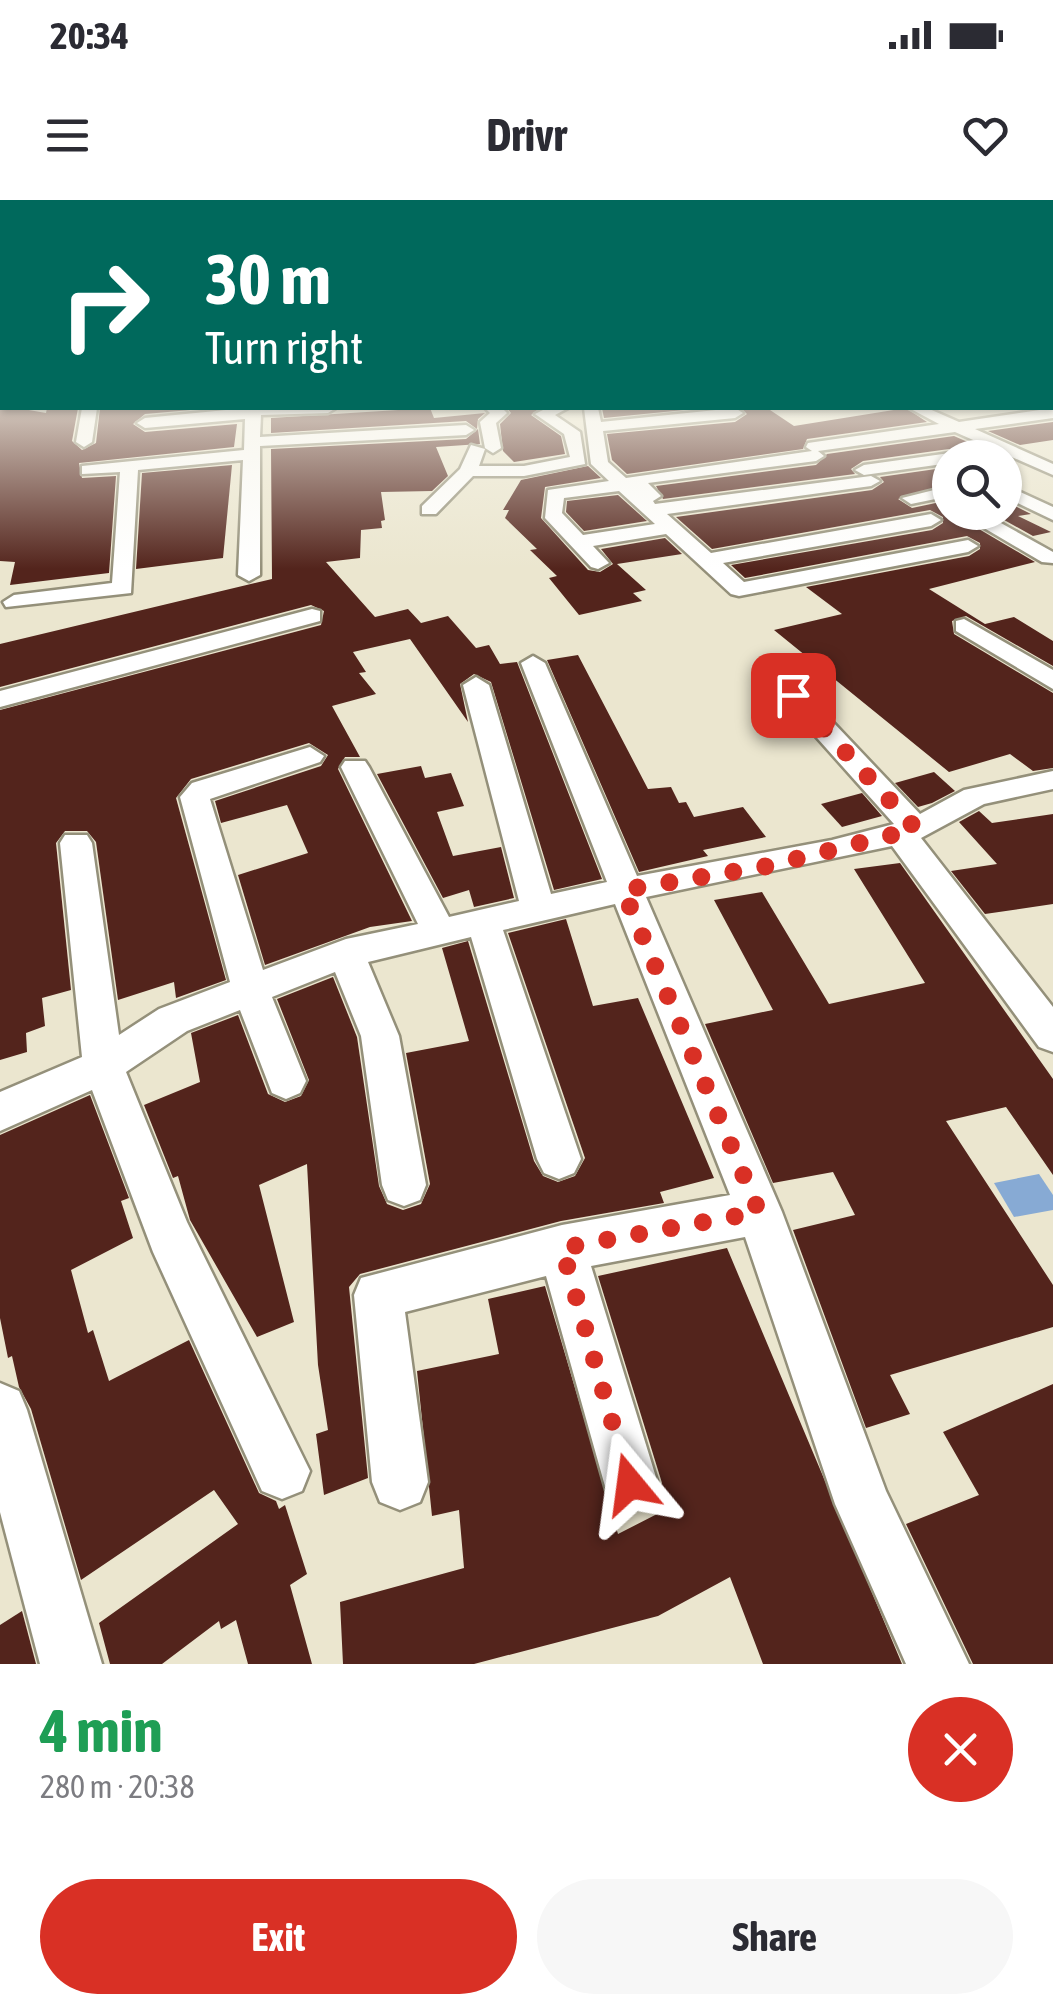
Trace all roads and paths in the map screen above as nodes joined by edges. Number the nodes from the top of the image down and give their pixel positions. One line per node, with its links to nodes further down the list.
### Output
1 (85, 432): 9 (street)
2 (252, 432): 10 (street)
3 (438, 432): 10 (street)
4 (480, 432): 11 (street)
5 (487, 432): 11 (street)
6 (572, 432): 17 (street)
7 (595, 432): 20 (street)
8 (915, 432): 26 (street)
9 (84, 442)
10 (252, 448): 14 (street); 34 (street)
11 (485, 448): 16 (street); 17 (street)
12 (1022, 457): 18 (street)
13 (932, 462): 26 (street)
14 (129, 466): 15 (street); 35 (street)
15 (88, 470)
16 (468, 470): 17 (street); 24 (street)
17 (524, 472)
18 (1053, 472): 19 (street)
19 (1022, 478)
20 (623, 485): 26 (street); 29 (street)
21 (932, 497): 22 (street)
22 (911, 498)
23 (1022, 498): 25 (street)
24 (430, 510)
25 (1053, 514)
26 (664, 515): 29 (street); 32 (street)
27 (931, 520): 32 (street)
28 (998, 530): 31 (street)
29 (578, 542): 33 (street)
30 (968, 546): 32 (street)
31 (1049, 558)
32 (706, 560)
33 (598, 563)
34 (249, 576)
35 (14, 602)
36 (312, 616): 42 (street)
37 (964, 626): 40 (street)
38 (532, 663): 48 (street)
39 (768, 668): 46 (street)
40 (1053, 682)
41 (476, 685): 49 (street)
42 (0, 698)
43 (310, 756): 53 (street)
44 (355, 767): 51 (street)
45 (1053, 780): 46 (street)
46 (907, 831): 48 (street); 54 (street)
47 (76, 842): 55 (street)
48 (623, 890): 49 (street); 60 (street)
49 (538, 908): 50 (street)
50 (484, 922): 51 (street); 58 (street)
51 (438, 931): 52 (street)
52 (346, 953): 53 (street); 59 (street)
53 (250, 990): 55 (street); 56 (street)
54 (1053, 1036)
55 (103, 1066): 57 (street); 63 (street)
56 (286, 1081)
57 (0, 1112)
58 (559, 1159)
59 (404, 1184)
60 (759, 1212): 61 (street); 67 (street)
61 (562, 1248): 64 (street); 65 (street)
62 (0, 1410): 66 (street)
63 (282, 1471)
64 (400, 1482)
65 (630, 1484)
66 (71, 1664)
67 (938, 1664)

